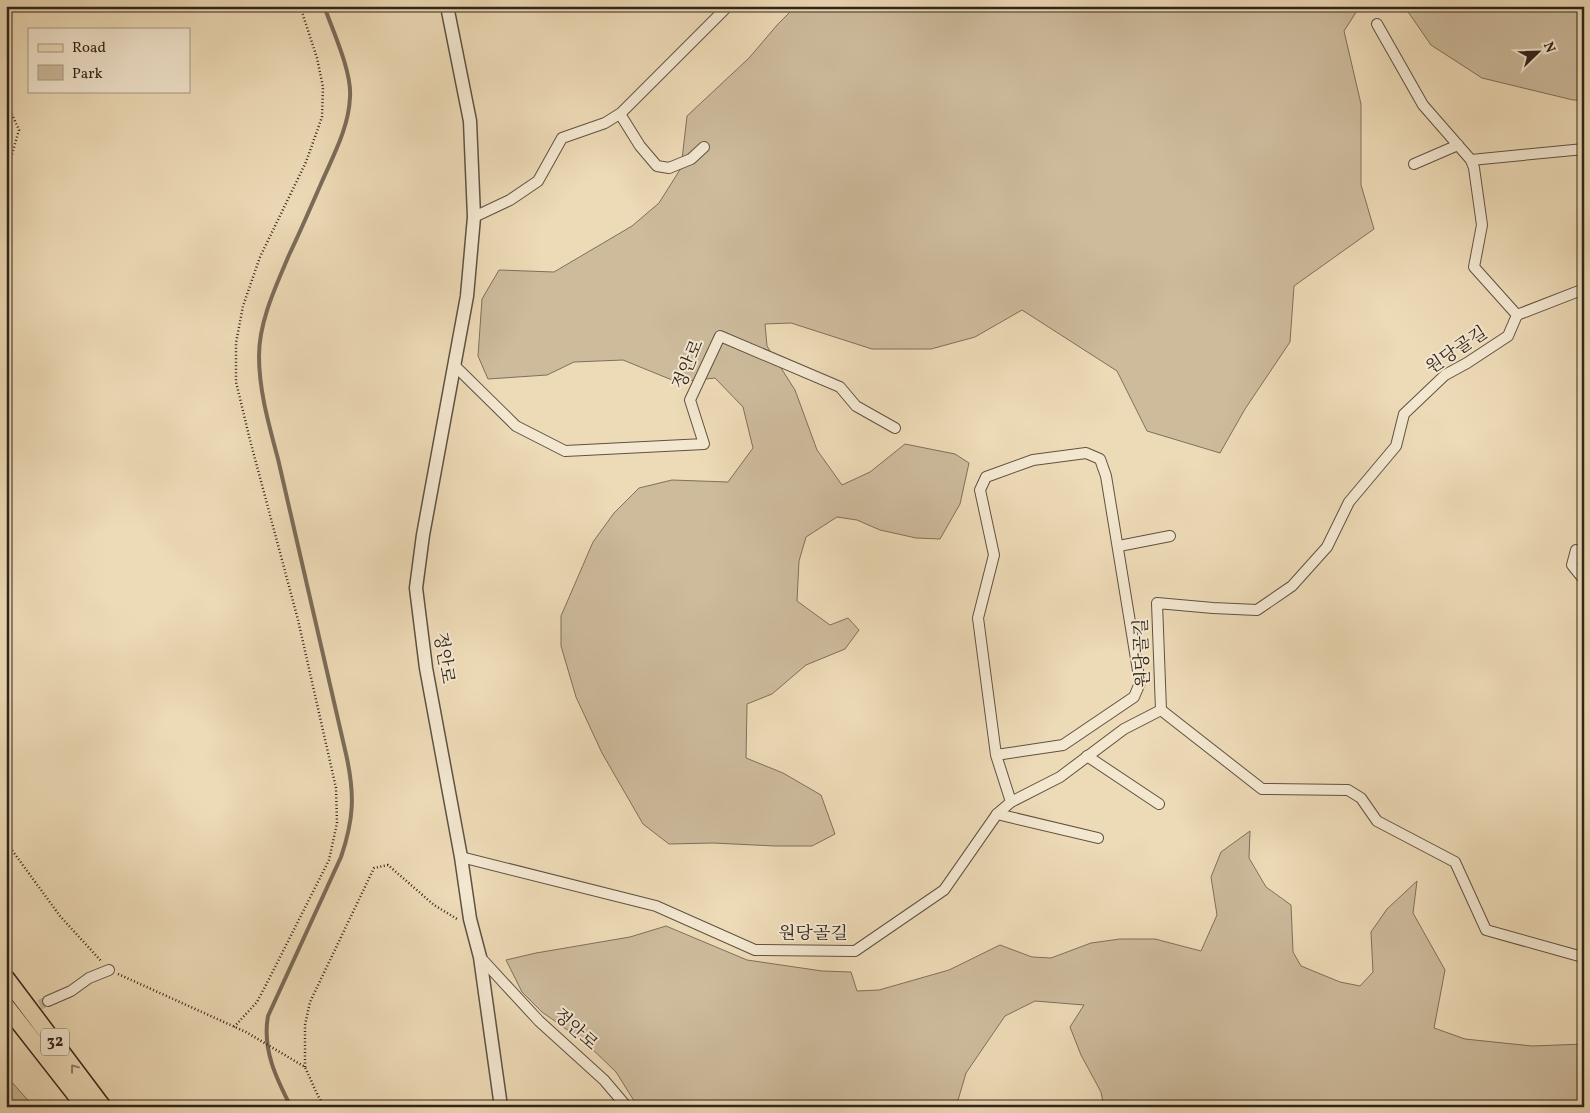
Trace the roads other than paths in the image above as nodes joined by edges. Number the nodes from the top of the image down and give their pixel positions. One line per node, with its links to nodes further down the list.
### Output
1 (447, 6): 10 (street, 정안로)
2 (728, 6): 4 (street)
3 (1378, 24): 5 (street)
4 (620, 114): 6 (street); 10 (street)
5 (1458, 145): 8 (street); 9 (street)
6 (704, 147)
7 (1584, 149): 8 (street)
8 (1471, 160): 12 (street)
9 (1414, 164)
10 (474, 217): 13 (street, 정안로)
11 (1584, 290): 12 (street)
12 (1517, 315): 19 (street, 원당골길)
13 (454, 364): 14 (street, 정안로); 26 (street, 정안로)
14 (895, 428)
15 (1170, 536): 16 (street)
16 (1119, 546): 20 (street); 20 (street)
17 (1576, 550): 18 (street)
18 (1584, 580)
19 (1161, 710): 21 (street, 원당골길); 27 (street)
20 (996, 755): 22 (street)
21 (1087, 756): 22 (street, 원당골길); 23 (street)
22 (1011, 802): 24 (street, 원당골길)
23 (1158, 804)
24 (997, 814): 25 (street); 26 (street, 원당골길)
25 (1098, 838)
26 (461, 857): 28 (street, 정안로)
27 (1584, 955)
28 (480, 957): 35 (street, 정안로); 36 (street, 정안로)
29 (109, 970): 31 (street)
30 (6, 978): 34 (main road, 32, one-way to 30)
31 (48, 1001)
32 (6, 1006): 33 (main road, 32)
33 (85, 1107)
34 (103, 1107)
35 (502, 1107)
36 (627, 1107)

